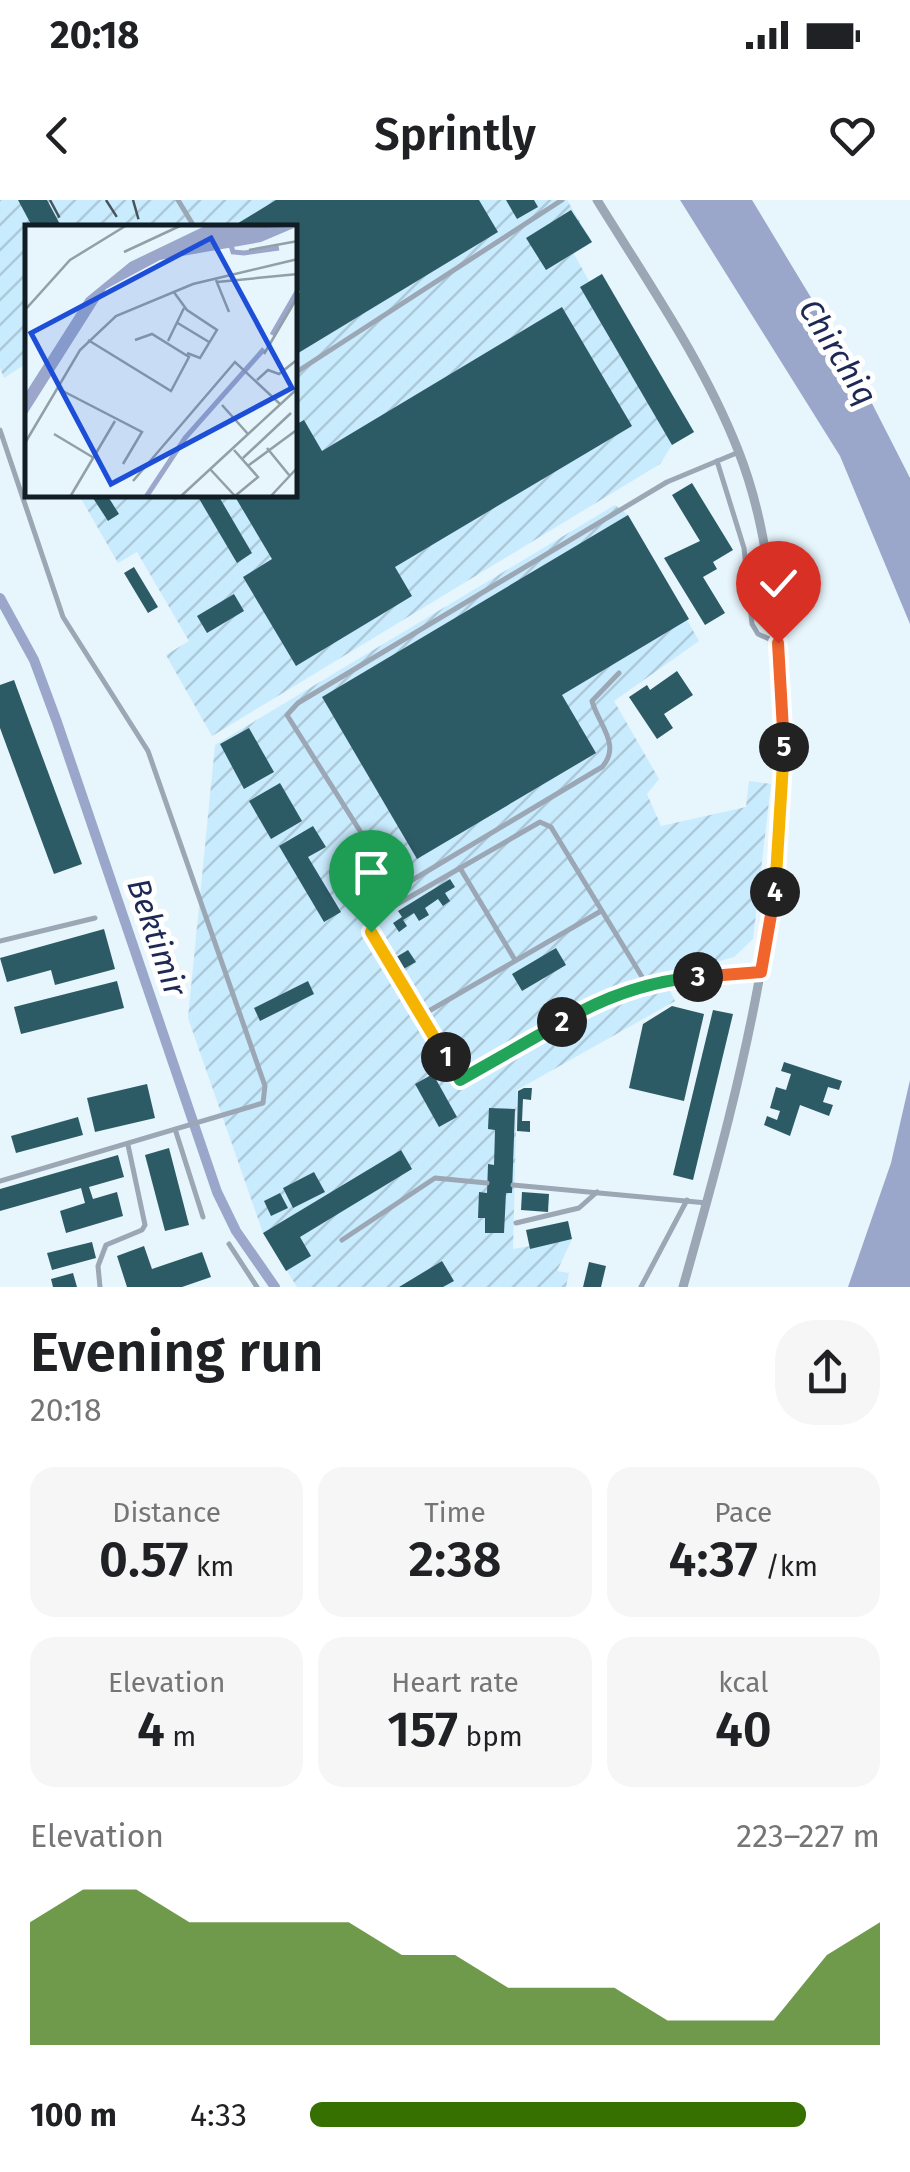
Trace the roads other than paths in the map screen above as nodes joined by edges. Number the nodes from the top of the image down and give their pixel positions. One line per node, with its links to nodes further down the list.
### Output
1 (178, 200): 4 (lane)
2 (562, 200): 5 (lane)
3 (597, 200): 7 (street)
4 (194, 225)
5 (298, 371)
6 (0, 430): 19 (lane)
7 (739, 452): 8 (lane); 9 (street)
8 (717, 460): 9 (lane); 10 (lane)
9 (778, 643): 16 (street)
10 (619, 672)
11 (460, 868): 12 (lane); 15 (lane); 18 (lane)
12 (601, 911): 15 (lane); 17 (lane)
13 (95, 918): 14 (lane)
14 (0, 941)
15 (516, 960): 18 (lane)
16 (761, 972): 17 (lane); 26 (street)
17 (647, 985): 18 (lane)
18 (421, 1016)
19 (178, 1131): 20 (lane); 27 (lane)
20 (128, 1145): 21 (lane); 31 (lane)
21 (0, 1181)
22 (487, 1183): 29 (lane)
23 (513, 1185): 24 (lane)
24 (597, 1192): 25 (lane); 28 (lane)
25 (687, 1200): 26 (lane); 33 (lane)
26 (707, 1204): 34 (street)
27 (203, 1217)
28 (516, 1223)
29 (342, 1240)
30 (229, 1244): 32 (lane)
31 (100, 1287)
32 (257, 1287)
33 (641, 1287)
34 (684, 1287)

